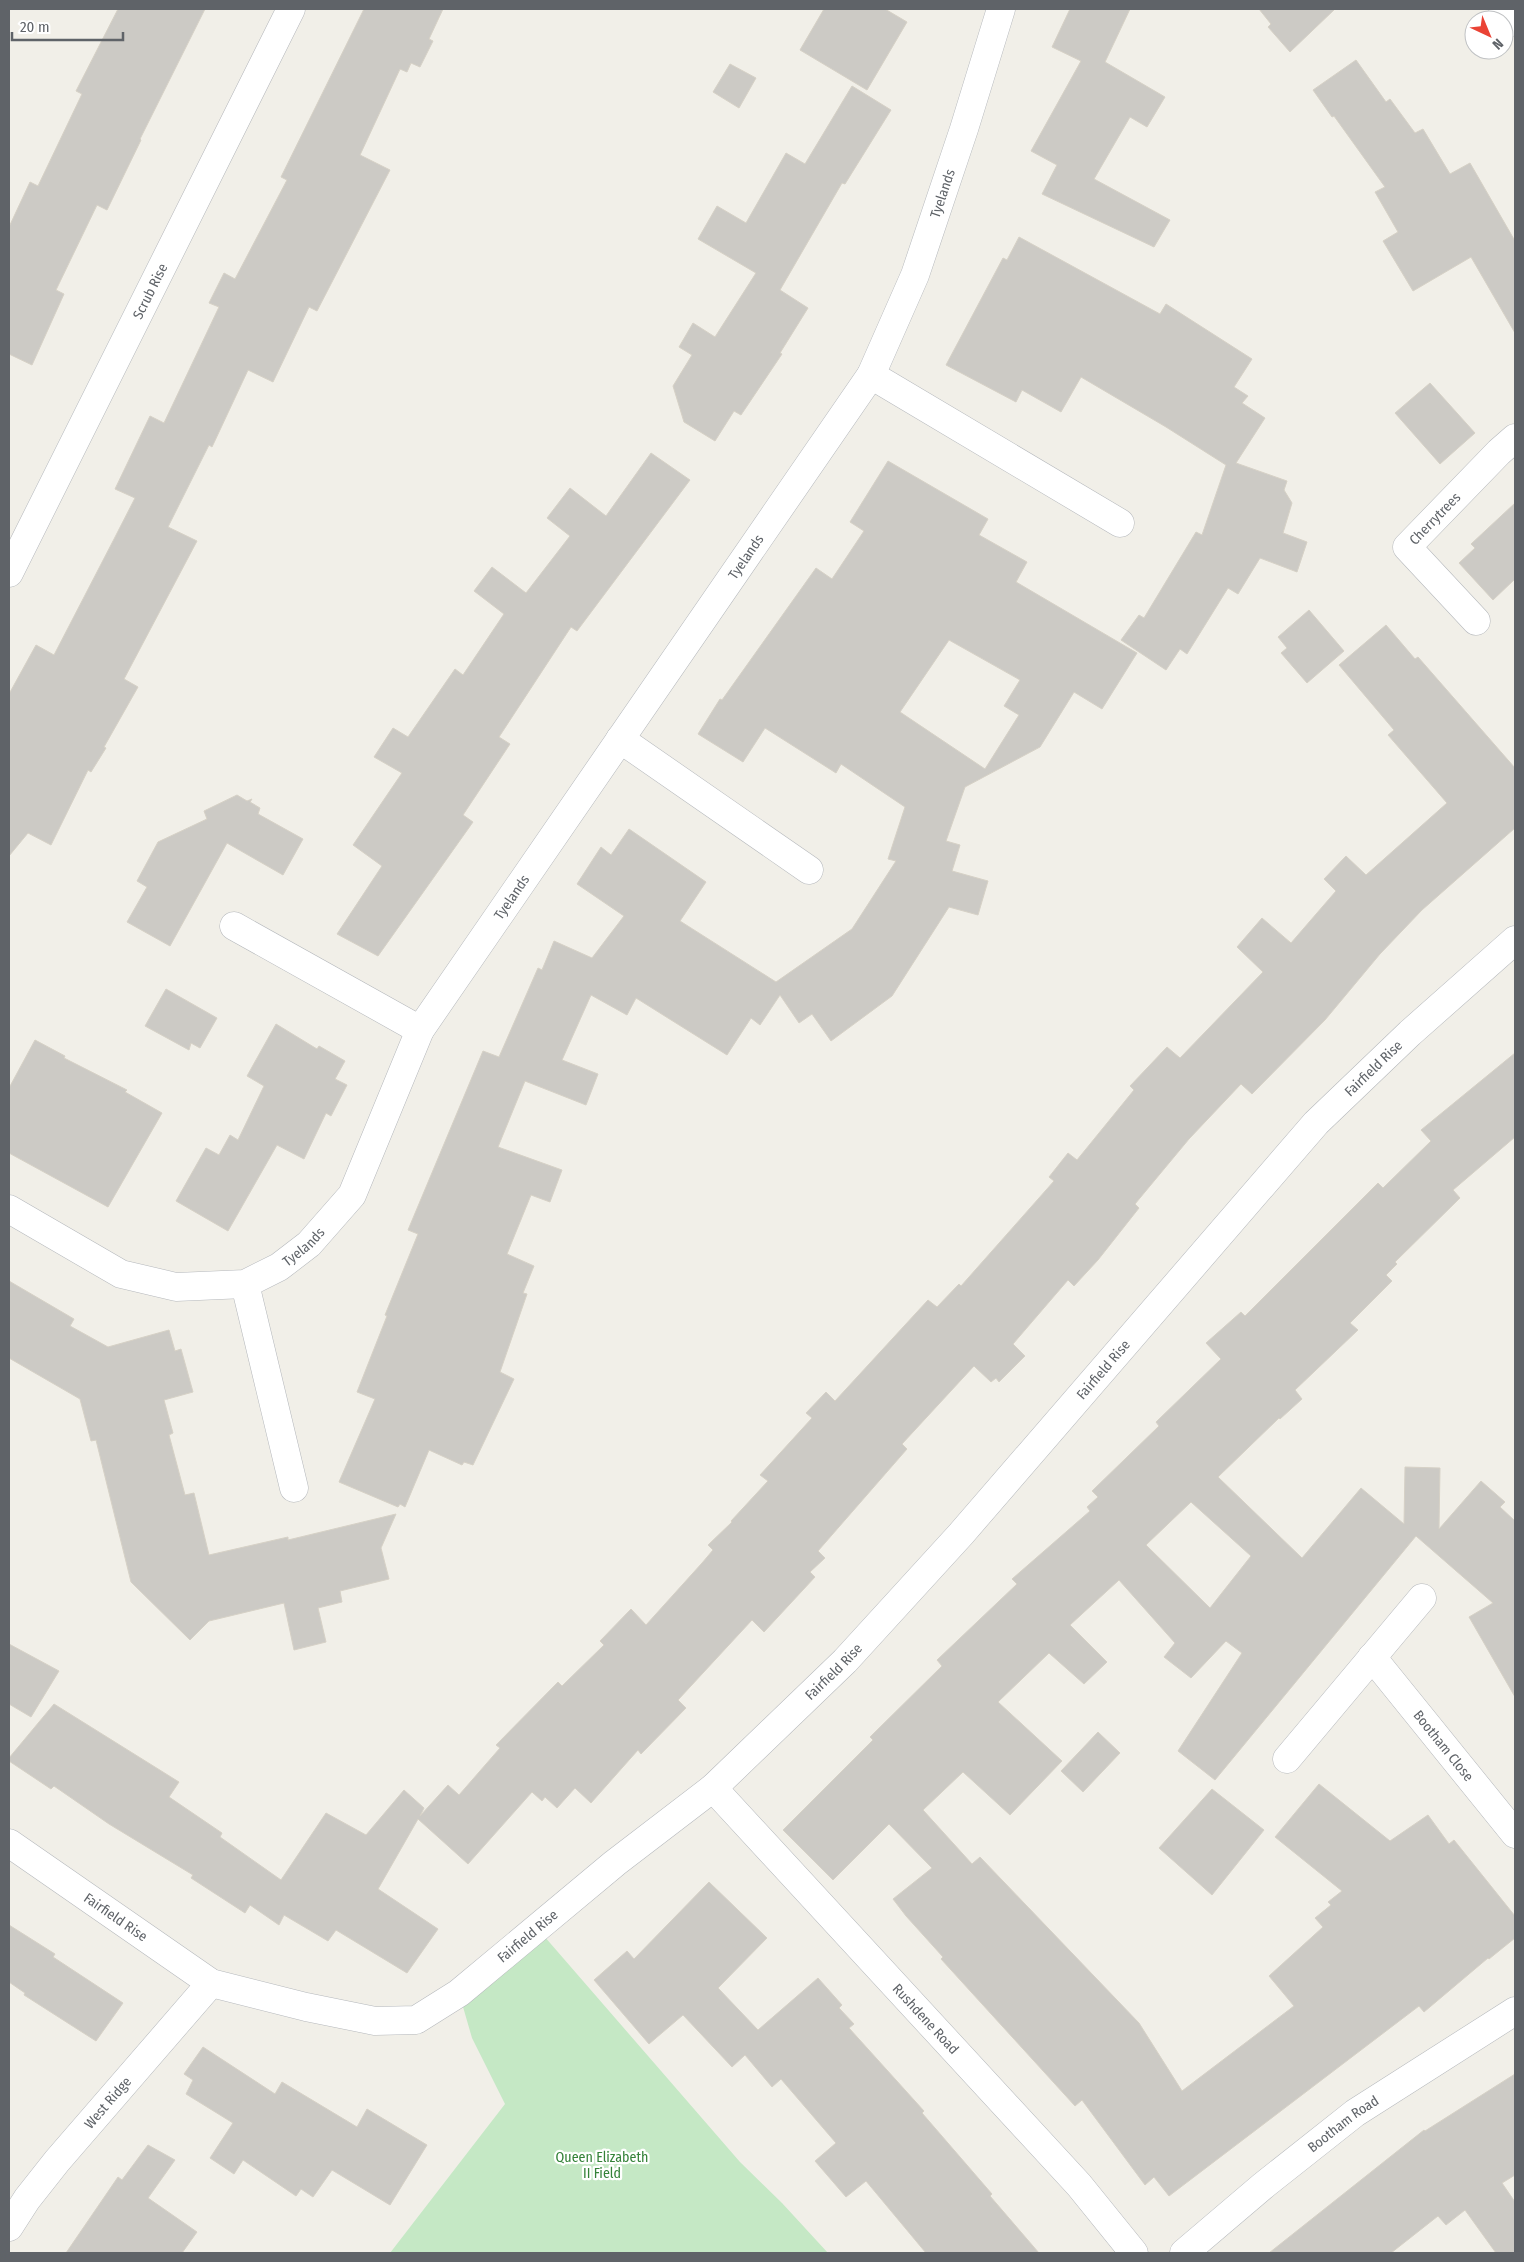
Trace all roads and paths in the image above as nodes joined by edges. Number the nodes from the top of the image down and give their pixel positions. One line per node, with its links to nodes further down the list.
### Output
1 (291, 9): 8 (street, Scrub Rise)
2 (1001, 9): 5 (street, Tyelands)
3 (1503, 9): 4 (street)
4 (1515, 22)
5 (871, 375): 7 (street); 10 (street, Tyelands)
6 (1515, 438): 9 (street, Cherrytrees)
7 (1120, 523)
8 (9, 573)
9 (1476, 621)
10 (620, 739): 11 (street); 14 (street, Tyelands)
11 (810, 870)
12 (234, 926): 14 (street)
13 (1515, 940): 21 (street, Fairfield Rise)
14 (420, 1030): 16 (street, Tyelands)
15 (9, 1209): 16 (street, Tyelands)
16 (245, 1284): 17 (street)
17 (294, 1488)
18 (1422, 1598): 19 (street)
19 (1372, 1657): 20 (street); 22 (street, Bootham Close)
20 (1287, 1759)
21 (713, 1788): 24 (street, Fairfield Rise); 27 (street, Rushdene Road)
22 (1515, 1834)
23 (9, 1843): 24 (street, Fairfield Rise)
24 (211, 1983): 26 (street, West Ridge)
25 (1515, 2011): 28 (street, Bootham Road)
26 (9, 2227)
27 (1134, 2253)
28 (1184, 2253)

